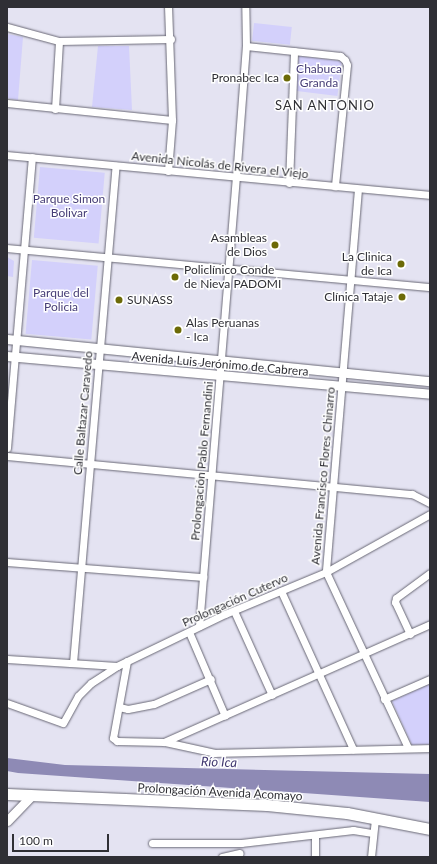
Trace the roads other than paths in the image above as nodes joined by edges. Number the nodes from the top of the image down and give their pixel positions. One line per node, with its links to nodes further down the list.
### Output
1 (168, 7): 4 (street)
2 (245, 7): 6 (street, Prolongación Pablo Fernandini)
3 (7, 28): 5 (street)
4 (171, 39): 5 (street); 10 (street)
5 (59, 41): 9 (street)
6 (246, 46): 7 (street); 15 (street, Prolongación Pablo Fernandini)
7 (294, 51): 16 (street); 17 (street)
8 (7, 103): 9 (street)
9 (55, 109): 10 (street)
10 (172, 120): 14 (street)
11 (7, 155): 12 (street, Avenida Nicolás de Rivera el Viejo)
12 (32, 157): 13 (street, Avenida Nicolás de Rivera el Viejo); 21 (street)
13 (116, 166): 14 (street, Avenida Nicolás de Rivera el Viejo); 22 (street, Calle Baltazar Caravedo)
14 (168, 171): 15 (street, Avenida Nicolás de Rivera el Viejo)
15 (236, 178): 16 (street, Avenida Nicolás de Rivera el Viejo); 23 (street, Prolongación Pablo Fernandini)
16 (289, 183): 17 (street, Avenida Nicolás de Rivera el Viejo)
17 (335, 186): 18 (street, Avenida Nicolás de Rivera el Viejo)
18 (358, 189): 19 (street, Avenida Nicolás de Rivera el Viejo); 24 (street, Avenida Francisco Flores Chinarro)
19 (430, 195)
20 (7, 248): 21 (street)
21 (24, 250): 22 (street); 26 (street)
22 (108, 258): 23 (street); 27 (street, Calle Baltazar Caravedo)
23 (229, 270): 24 (street); 29 (street, Prolongación Pablo Fernandini)
24 (351, 280): 25 (street); 31 (street, Avenida Francisco Flores Chinarro)
25 (430, 287)
26 (12, 340): 27 (street, Avenida Luis Jerónimo de Cabrera); 28 (street)
27 (100, 349): 29 (street, Avenida Luis Jerónimo de Cabrera); 30 (street, Calle Baltazar Caravedo)
28 (11, 356): 30 (street, Avenida Luis Jerónimo de Cabrera); 36 (street)
29 (221, 362): 31 (street, Avenida Luis Jerónimo de Cabrera); 32 (street, Prolongación Pablo Fernandini)
30 (99, 364): 32 (street, Avenida Luis Jerónimo de Cabrera); 38 (street, Calle Baltazar Caravedo)
31 (343, 373): 33 (street, Avenida Luis Jerónimo de Cabrera); 34 (street, Avenida Francisco Flores Chinarro)
32 (220, 376): 34 (street, Avenida Luis Jerónimo de Cabrera); 39 (street, Prolongación Pablo Fernandini)
33 (430, 381)
34 (342, 387): 35 (street, Avenida Luis Jerónimo de Cabrera); 40 (street, Avenida Francisco Flores Chinarro)
35 (430, 394)
36 (7, 448)
37 (7, 456): 38 (street)
38 (90, 464): 39 (street); 44 (street, Calle Baltazar Caravedo)
39 (212, 474): 40 (street); 47 (street, Prolongación Pablo Fernandini)
40 (334, 486): 41 (street); 45 (street, Avenida Francisco Flores Chinarro)
41 (430, 503)
42 (430, 514): 45 (street, Prolongación Cutervo)
43 (7, 562): 44 (street)
44 (81, 569): 47 (street); 57 (street, Calle Baltazar Caravedo)
45 (326, 572): 48 (street, Prolongación Cutervo); 54 (street, Avenida Francisco Flores Chinarro)
46 (430, 573): 53 (street)
47 (203, 577): 51 (street, Prolongación Pablo Fernandini)
48 (281, 591): 49 (street, Prolongación Cutervo); 59 (street)
49 (234, 611): 51 (street, Prolongación Cutervo); 62 (street)
50 (430, 624): 53 (street)
51 (199, 626): 52 (street, Prolongación Cutervo)
52 (189, 632): 56 (street, Prolongación Cutervo); 60 (street)
53 (410, 634): 54 (street)
54 (363, 654): 59 (street); 63 (street, Avenida Francisco Flores Chinarro)
55 (7, 659): 57 (street)
56 (127, 661): 58 (street, Prolongación Cutervo); 65 (street)
57 (73, 662): 58 (street)
58 (117, 666): 64 (street, Prolongación Cutervo)
59 (318, 674): 62 (street); 70 (street)
60 (211, 679): 65 (street); 66 (street)
61 (430, 679): 63 (street)
62 (272, 695): 66 (street)
63 (384, 699): 68 (street, Avenida Francisco Flores Chinarro)
64 (7, 703)
65 (119, 707): 67 (street)
66 (225, 716): 67 (street)
67 (164, 742): 70 (street)
68 (408, 748): 69 (street); 70 (street)
69 (430, 748)
70 (353, 749)
71 (7, 794): 72 (main road, Prolongación Avenida Acomayo)
72 (32, 795): 73 (main road, Prolongación Avenida Acomayo); 74 (street)
73 (375, 820): 75 (main road, Prolongación Avenida Acomayo); 76 (street)
74 (7, 821)
75 (430, 829)
76 (373, 833): 77 (street); 83 (street)
77 (316, 835): 79 (street); 82 (street)
78 (152, 843): 79 (street)
79 (241, 844): 80 (street)
80 (240, 855): 81 (street)
81 (222, 857)
82 (315, 857)
83 (371, 857)

